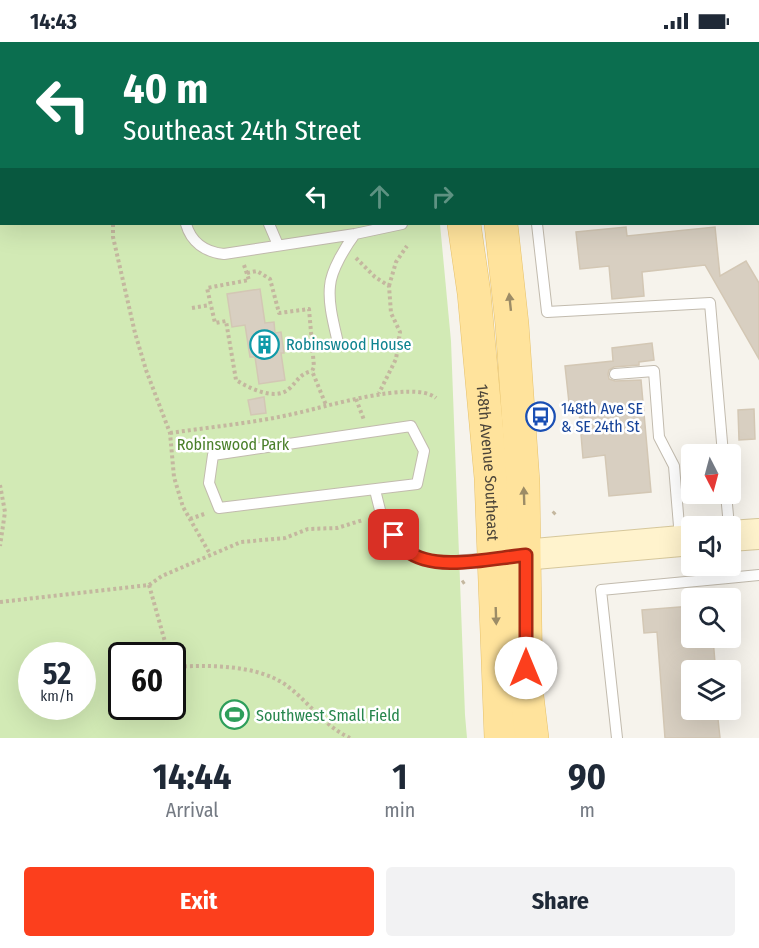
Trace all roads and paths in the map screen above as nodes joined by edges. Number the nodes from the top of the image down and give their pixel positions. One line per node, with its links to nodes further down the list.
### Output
1 (113, 225): 23 (path)
2 (187, 225): 9 (lane)
3 (269, 225): 9 (lane)
4 (397, 225): 8 (lane)
5 (464, 225): 34 (main road, 148th Avenue Southeast)
6 (502, 225): 34 (main road, 148th Avenue Southeast, one-way to 6)
7 (537, 225): 24 (lane)
8 (355, 234): 9 (lane); 11 (lane)
9 (278, 245)
10 (407, 246): 12 (path)
11 (345, 248): 12 (path); 15 (lane)
12 (389, 286): 18 (path)
13 (210, 305): 14 (path); 16 (path); 16 (path)
14 (192, 308)
15 (338, 343)
16 (312, 371): 21 (path)
17 (615, 374): 27 (lane)
18 (378, 394): 19 (path); 20 (path)
19 (436, 398)
20 (356, 399): 21 (path); 22 (path)
21 (326, 405): 23 (path)
22 (359, 408)
23 (170, 433): 33 (path)
24 (722, 444)
25 (0, 485): 32 (path)
26 (375, 490): 26 (lane); 34 (lane)
27 (682, 516)
28 (363, 520): 33 (path)
29 (759, 534): 30 (street)
30 (741, 535)
31 (681, 540): 34 (street)
32 (0, 545)
33 (210, 554): 37 (path)
34 (510, 556): 42 (main road, 148th Avenue Southeast, one-way to 42); 43 (main road, 148th Avenue Southeast)
35 (759, 575): 36 (lane)
36 (728, 578): 44 (lane)
37 (149, 585): 38 (path); 39 (path)
38 (0, 602)
39 (164, 642)
40 (186, 666): 41 (path)
41 (350, 738)
42 (501, 738)
43 (532, 738)
44 (617, 738)

